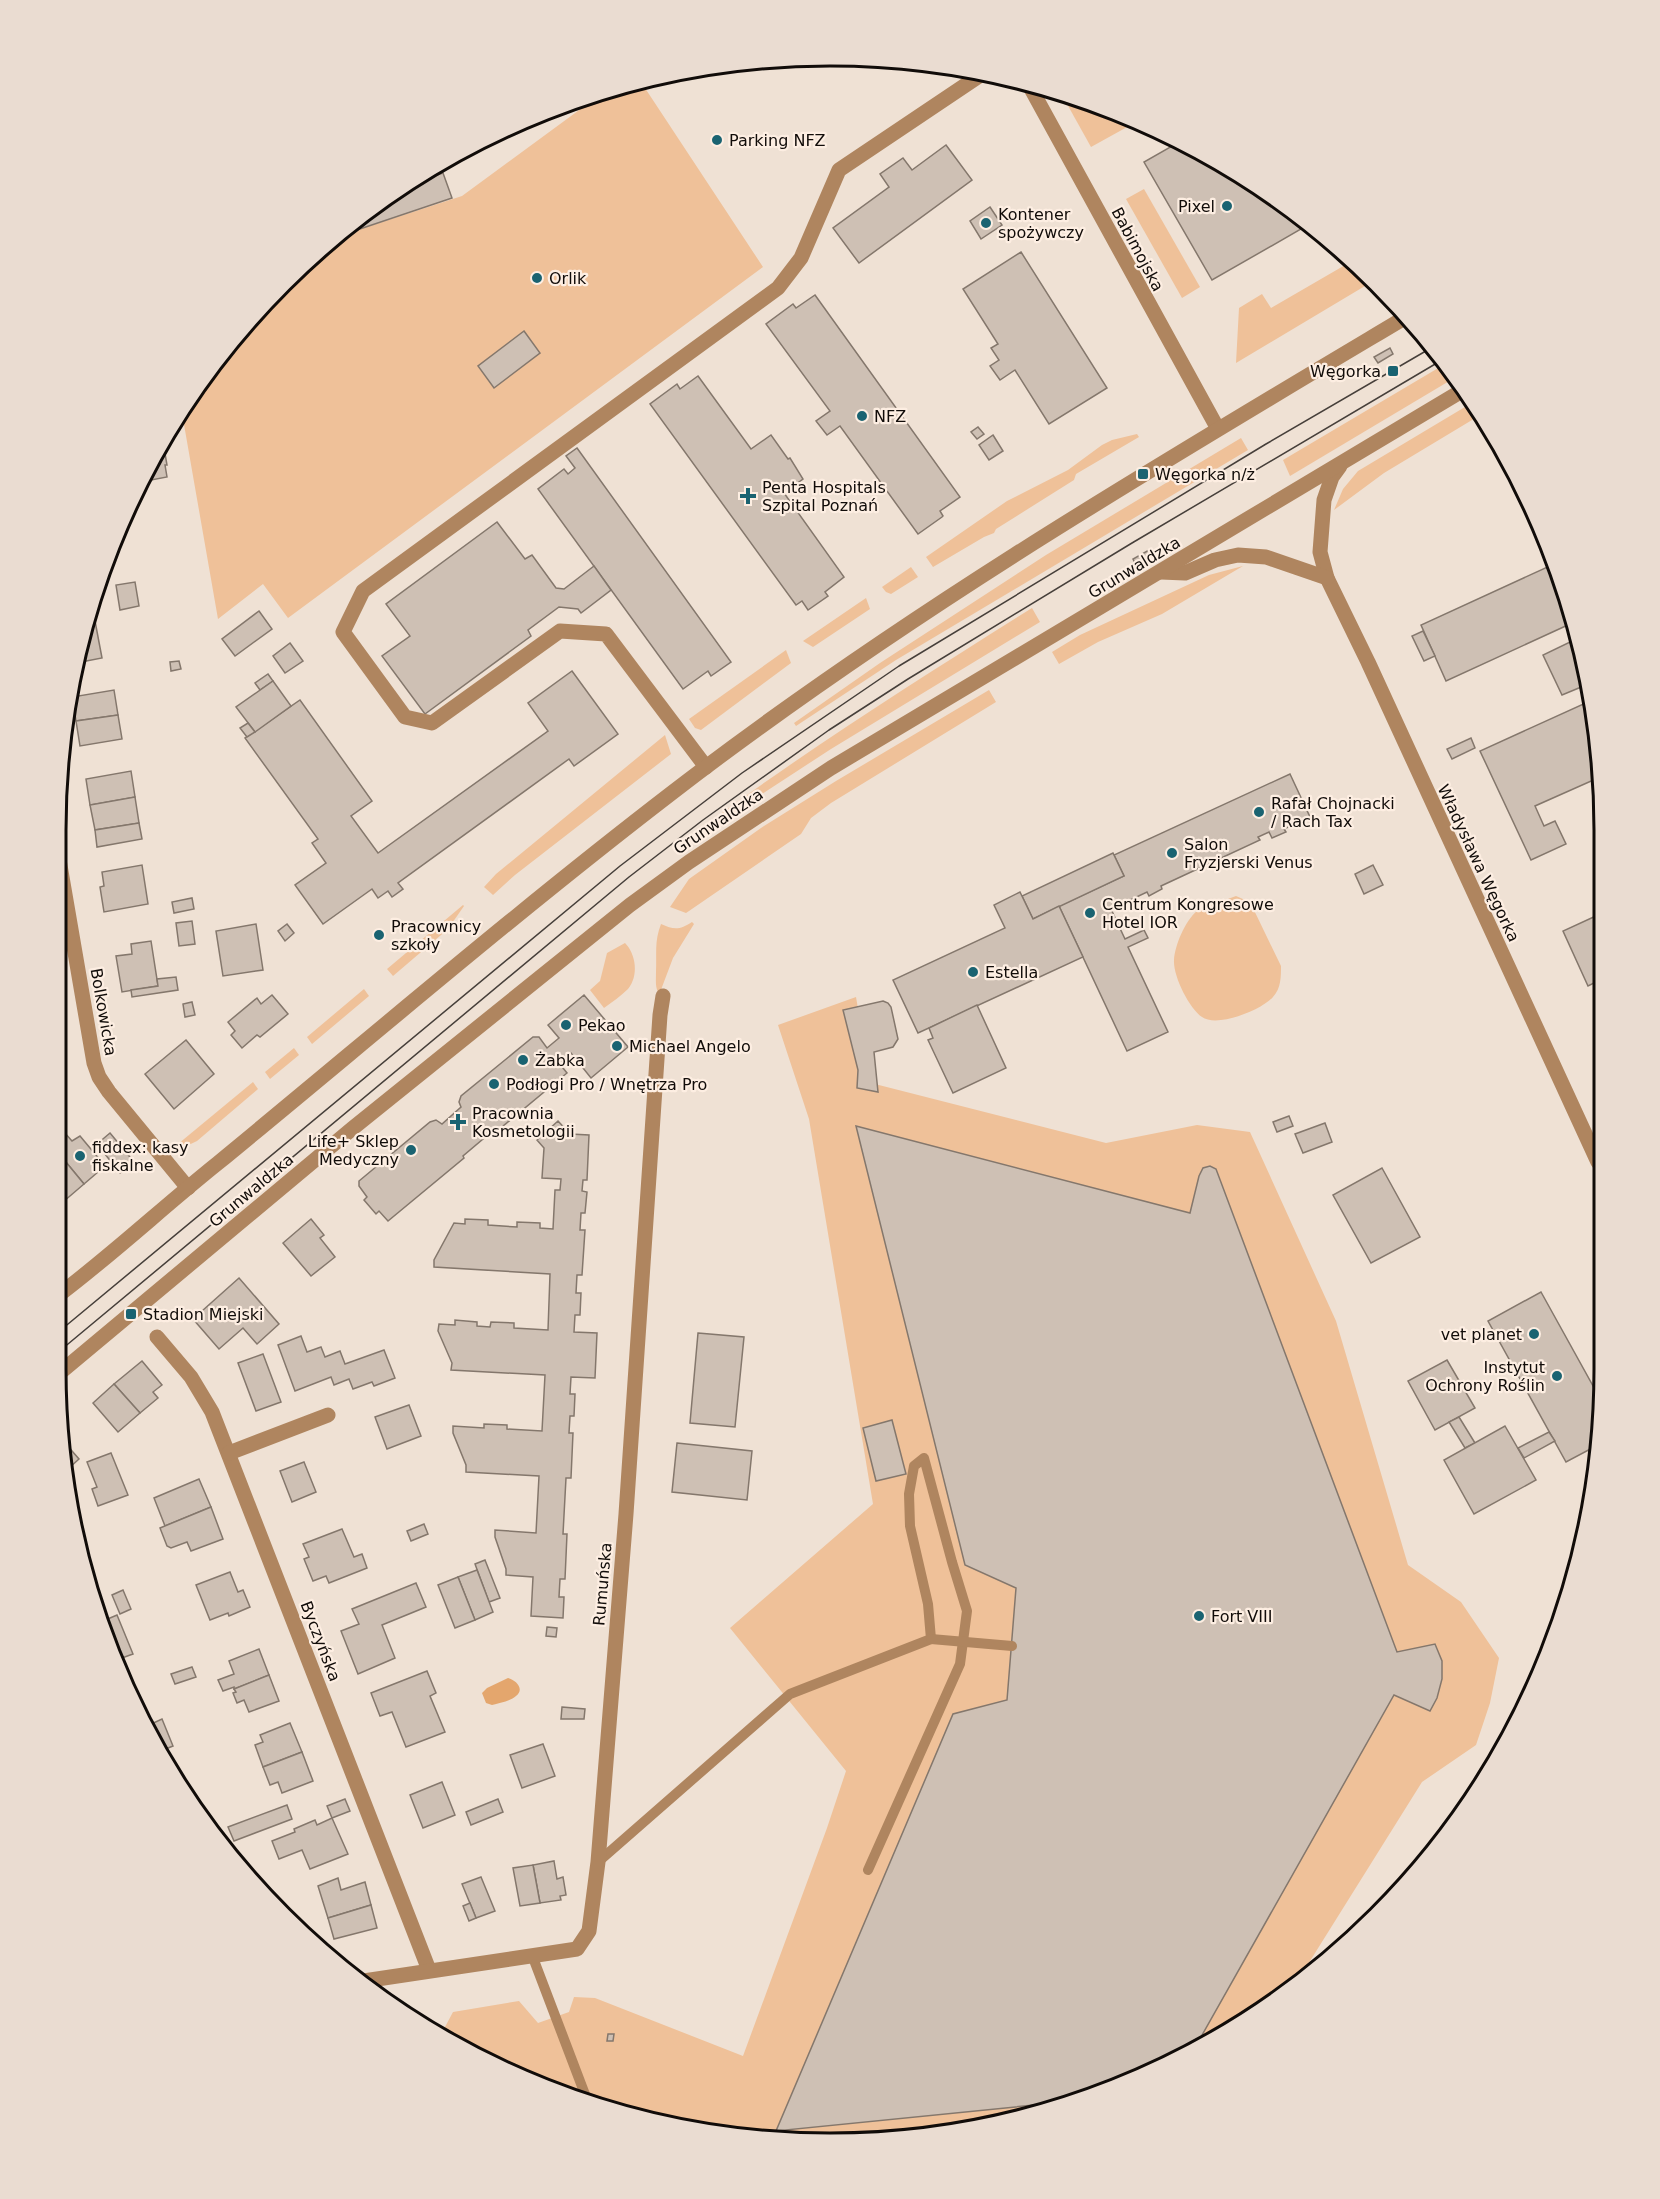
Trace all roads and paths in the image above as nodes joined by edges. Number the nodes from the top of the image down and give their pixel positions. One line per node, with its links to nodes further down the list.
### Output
1 (973, 80): 9 (street)
2 (1034, 94): 5 (street, Babimojska)
3 (1399, 321): 5 (street)
4 (1457, 395): 6 (street, Grunwaldzka)
5 (1218, 429): 9 (street)
6 (1340, 466): 7 (street, Grunwaldzka); 8 (street, Władysława Węgorka)
7 (1161, 572): 8 (street); 16 (street, Grunwaldzka)
8 (1327, 578): 12 (street, Władysława Węgorka)
9 (706, 767): 13 (street)
10 (66, 900): 13 (street, Bolkowicka)
11 (663, 996): 21 (street, Rumuńska)
12 (1594, 1153)
13 (188, 1188): 14 (street)
14 (66, 1289)
15 (157, 1337): 18 (street, Byczyńska)
16 (66, 1368)
17 (328, 1414): 18 (street)
18 (229, 1453): 24 (street, Byczyńska)
19 (931, 1640): 20 (lane, bridge); 21 (lane); 22 (lane)
20 (1012, 1646)
21 (598, 1862): 23 (street, Rumuńska)
22 (868, 1870)
23 (532, 1955): 24 (street, Rumuńska); 26 (lane)
24 (429, 1970): 25 (street, Rumuńska)
25 (371, 1980)
26 (584, 2092)

